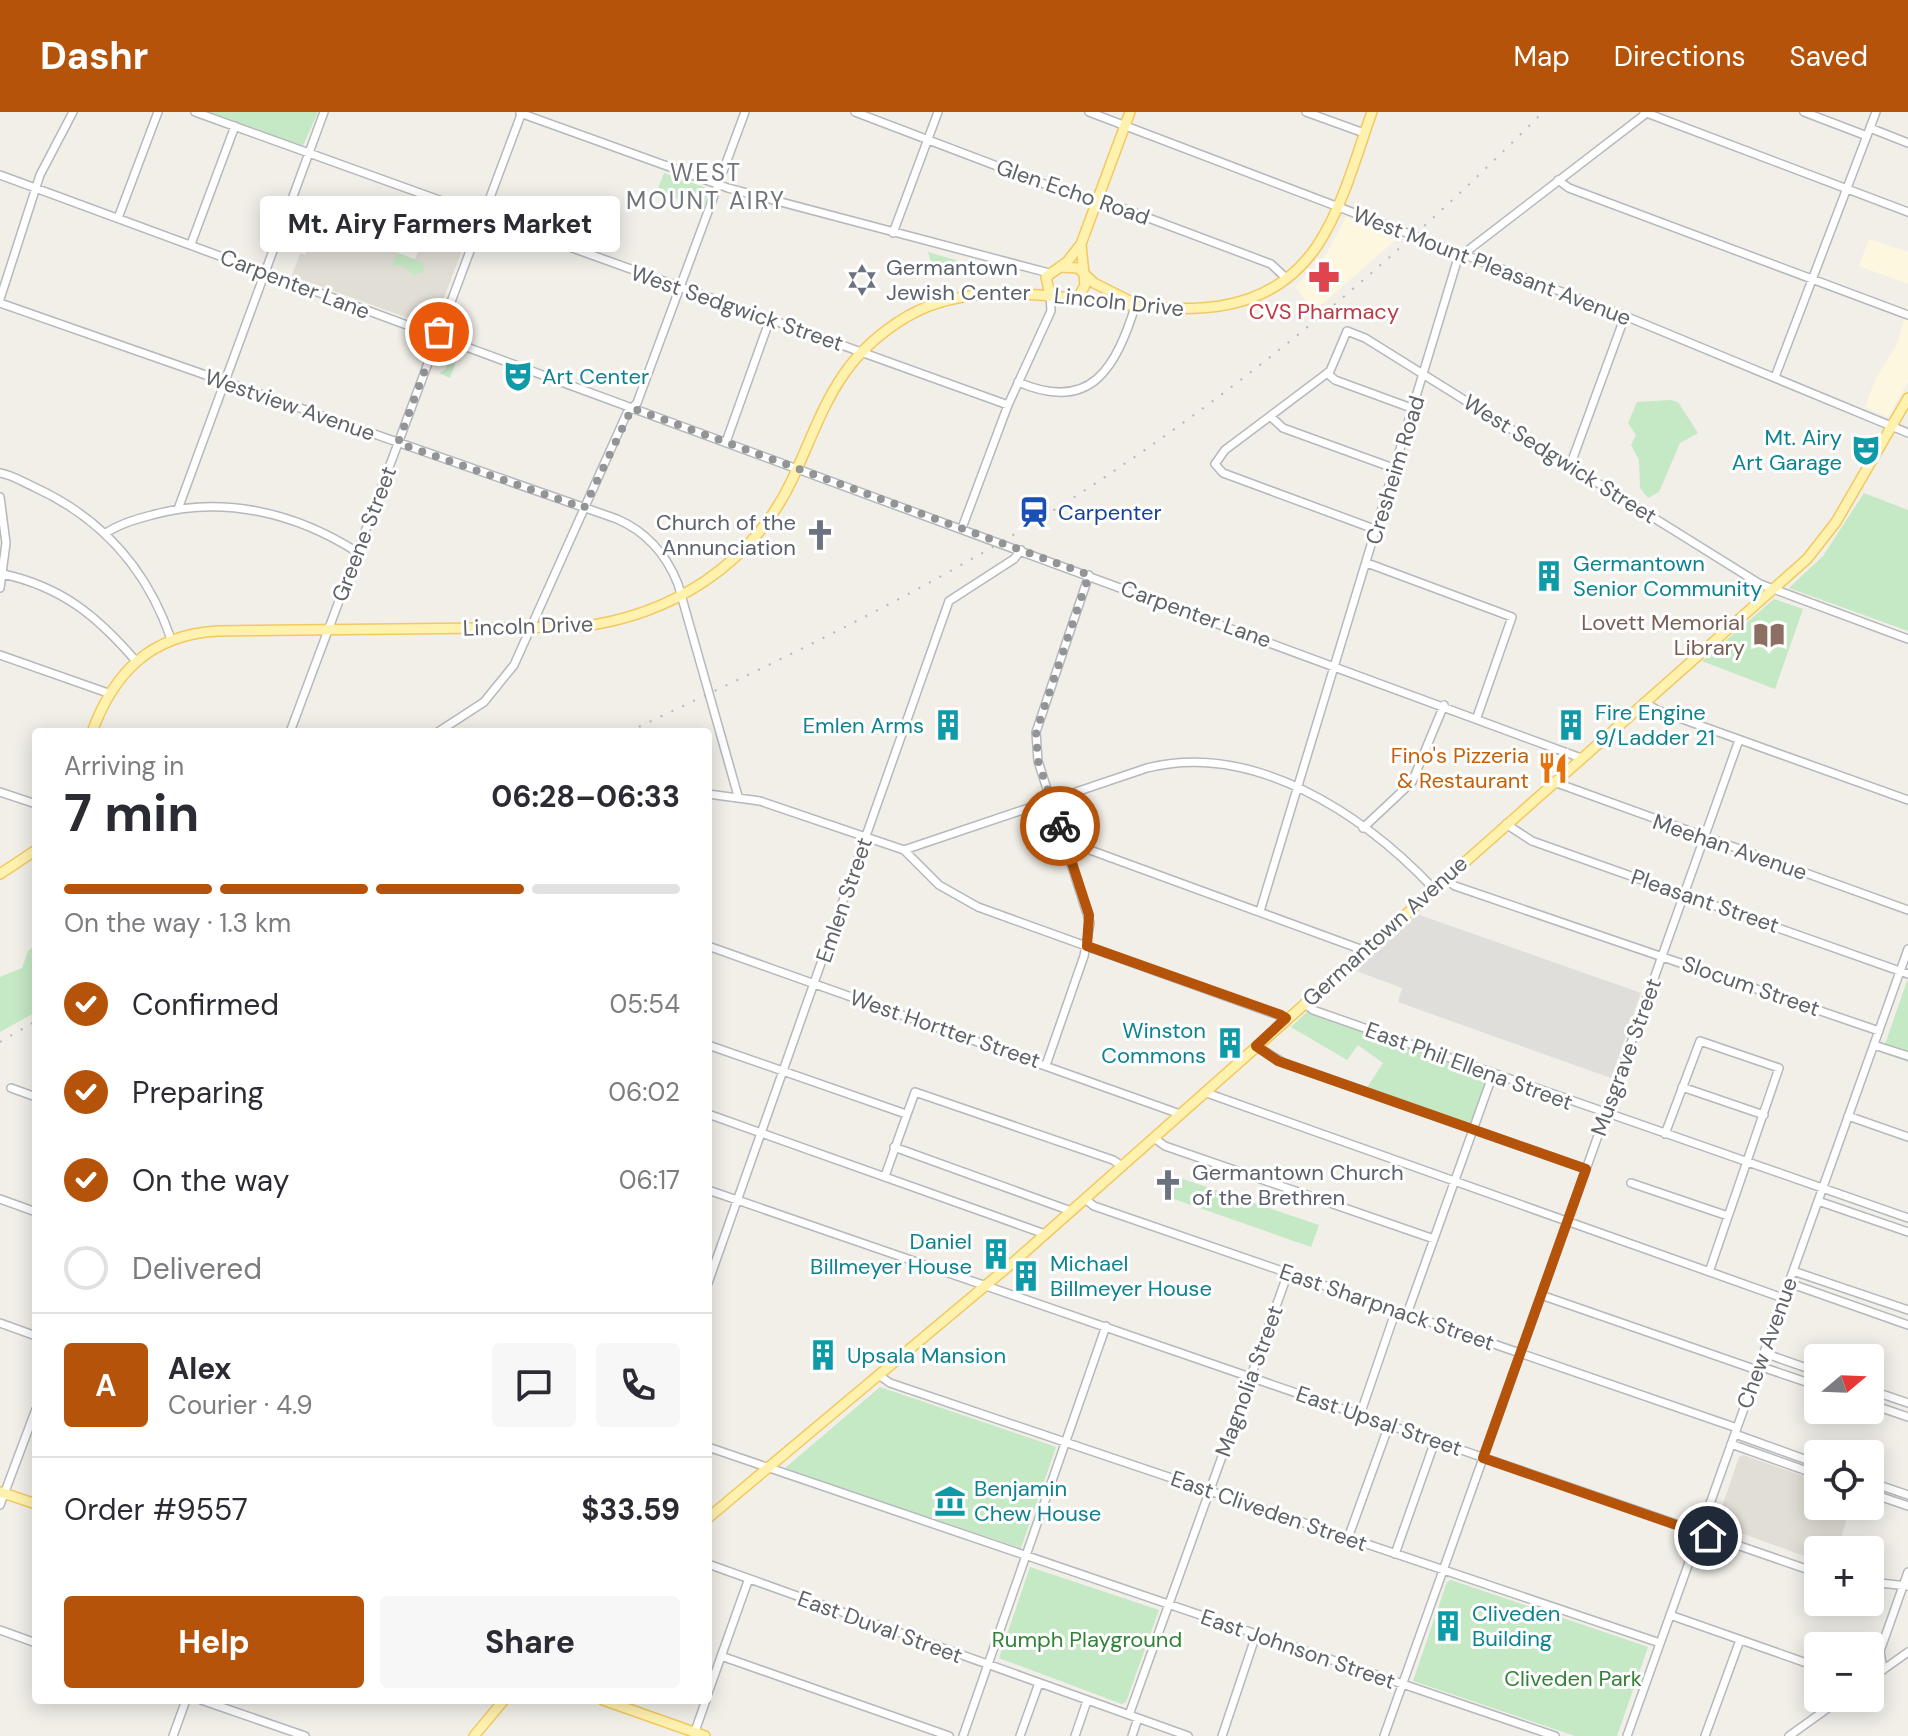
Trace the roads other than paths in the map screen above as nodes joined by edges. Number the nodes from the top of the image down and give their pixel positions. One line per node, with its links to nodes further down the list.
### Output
1 (73, 112): 26 (street)
2 (158, 112): 32 (street)
3 (195, 112): 16 (street, West Sedgwick Street)
4 (324, 112): 22 (street)
5 (520, 112): 25 (street); 31 (street, Greene Street)
6 (745, 112): 25 (street)
7 (855, 112): 20 (street, Glen Echo Road)
8 (938, 112): 20 (street)
9 (1089, 112): 17 (street, West Mount Pleasant Avenue)
10 (1130, 112): 17 (main road)
11 (1306, 112): 19 (street)
12 (1372, 112): 19 (main road, Lincoln Drive)
13 (1804, 112): 18 (street)
14 (1876, 112): 18 (street)
15 (1646, 113): 24 (street); 27 (street)
16 (235, 126): 22 (street, West Sedgwick Street); 34 (street)
17 (1125, 126): 28 (main road); 29 (street, West Mount Pleasant Avenue)
18 (1868, 132): 21 (street); 27 (street)
19 (1364, 133): 29 (main road, Lincoln Drive)
20 (928, 140): 28 (street, Glen Echo Road); 33 (street)
21 (1908, 143)
22 (309, 153): 31 (street, West Sedgwick Street); 39 (street)
23 (0, 175): 26 (street, Carpenter Lane)
24 (1558, 180): 36 (street); 42 (street)
25 (718, 185): 33 (street); 43 (street)
26 (36, 188): 32 (street, Carpenter Lane); 46 (street)
27 (1847, 189): 30 (street); 42 (street)
28 (1097, 201): 35 (main road); 41 (street, Glen Echo Road)
29 (1337, 206): 36 (street, West Mount Pleasant Avenue); 41 (main road, Lincoln Drive)
30 (1908, 212)
31 (482, 217): 43 (street, West Sedgwick Street); 51 (street, Greene Street)
32 (118, 218): 34 (street, Carpenter Lane)
33 (893, 233): 40 (street)
34 (191, 244): 39 (street, Carpenter Lane)
35 (1081, 244): 37 (main road); 38 (main road)
36 (1461, 254): 49 (street, West Mount Pleasant Avenue); 54 (street, Cresheim Road)
37 (1060, 267): 38 (main road); 40 (main road)
38 (1082, 270): 45 (main road); 47 (main road)
39 (264, 273): 51 (street, Carpenter Lane); 56 (street)
40 (1049, 273): 44 (main road)
41 (1286, 278): 47 (main road, Lincoln Drive)
42 (1813, 279): 48 (street); 55 (street)
43 (680, 288): 50 (street, West Sedgwick Street); 60 (street)
44 (1050, 295): 45 (main road, Lincoln Drive); 52 (main road, Lincoln Drive); 57 (street)
45 (1078, 298): 47 (main road, Lincoln Drive)
46 (0, 301): 56 (street, Westview Avenue)
47 (1136, 304): 57 (street)
48 (1908, 315)
49 (1625, 316): 55 (street, West Mount Pleasant Avenue); 67 (street)
50 (770, 319): 52 (street, West Sedgwick Street); 65 (street)
51 (437, 337): 60 (street, Carpenter Lane); 66 (street, Greene Street)
52 (863, 352): 59 (street, West Sedgwick Street); 68 (main road, Lincoln Drive)
53 (1327, 373): 54 (street, West Sedgwick Street); 61 (street); 62 (street)
54 (1424, 375): 61 (street, Cresheim Road); 67 (street, West Sedgwick Street)
55 (1775, 377): 63 (street, West Mount Pleasant Avenue)
56 (223, 381): 66 (street, Westview Avenue); 73 (street)
57 (1018, 382): 59 (street)
58 (1908, 398): 63 (main road, Germantown Avenue)
59 (1008, 405): 74 (street)
60 (632, 408): 65 (street, Carpenter Lane); 72 (street)
61 (1414, 409): 69 (street, Cresheim Road)
62 (1270, 416): 69 (street); 75 (street)
63 (1892, 425): 64 (street, West Mount Pleasant Avenue); 84 (main road, Germantown Avenue)
64 (1908, 433)
65 (726, 442): 68 (street, Carpenter Lane)
66 (398, 443): 72 (street, Westview Avenue); 78 (street, Greene Street)
67 (1570, 466): 84 (street, West Sedgwick Street)
68 (797, 468): 74 (street, Carpenter Lane); 85 (main road, Lincoln Drive)
69 (1396, 469): 75 (street, Cresheim Road)
70 (0, 473): 76 (street)
71 (0, 497): 79 (street)
72 (584, 508): 85 (street, Westview Avenue); 86 (street)
73 (178, 509): 76 (street); 78 (street)
74 (962, 528): 77 (street, Carpenter Lane)
75 (1377, 530): 80 (street, Cresheim Road)
76 (106, 533): 88 (street)
77 (1021, 550): 82 (street, Carpenter Lane); 112 (street, Emlen Street)
78 (357, 552): 87 (street, Greene Street)
79 (3, 553): 81 (street)
80 (1367, 563): 92 (street, Cresheim Road); 96 (street)
81 (3, 574): 83 (street); 91 (street)
82 (1089, 575): 92 (street, Carpenter Lane); 107 (street)
83 (0, 588)
84 (1771, 590): 89 (street, West Sedgwick Street); 94 (main road, Germantown Avenue)
85 (681, 596): 86 (main road, Lincoln Drive); 106 (street, Westview Avenue)
86 (530, 628): 87 (main road, Lincoln Drive); 99 (street)
87 (328, 630): 88 (main road, Lincoln Drive); 98 (street, Greene Street)
88 (171, 639): 91 (main road, Lincoln Drive)
89 (1908, 639)
90 (0, 655): 93 (street)
91 (135, 660): 93 (main road, Lincoln Drive)
92 (1336, 665): 95 (street, Carpenter Lane); 103 (street, Cresheim Road)
93 (108, 693): 97 (main road, Lincoln Drive)
94 (1644, 702): 100 (street); 101 (main road, Germantown Avenue)
95 (1444, 705): 96 (street, Carpenter Lane); 111 (street)
96 (1477, 717): 101 (street, Carpenter Lane)
97 (94, 728)
98 (291, 728)
99 (445, 728)
100 (1739, 740): 108 (street); 113 (street, Musgrave Street)
101 (1581, 758): 102 (main road, Germantown Avenue)
102 (1554, 782): 110 (main road, Germantown Avenue); 113 (street, Meehan Avenue)
103 (1297, 788): 107 (street); 111 (street); 122 (street, Cresheim Road)
104 (0, 792): 109 (street)
105 (712, 794): 106 (street)
106 (738, 796): 112 (street)
107 (1051, 800): 114 (street); 115 (street)
108 (1908, 800)
109 (32, 803)
110 (1506, 824): 118 (main road, Germantown Avenue); 120 (street, Pleasant Street)
111 (1363, 828): 119 (street)
112 (866, 838): 115 (street); 129 (street, Emlen Street)
113 (1705, 838): 120 (street, Musgrave Street); 121 (street, Meehan Avenue)
114 (1066, 845): 122 (street); 123 (street)
115 (904, 850): 123 (street)
116 (32, 855): 117 (main road)
117 (0, 874)
118 (1444, 878): 119 (main road, Germantown Avenue); 127 (street, Slocum Street)
119 (1433, 888): 126 (main road, Germantown Avenue)
120 (1684, 894): 127 (street, Musgrave Street); 128 (street, Pleasant Street)
121 (1908, 910)
122 (1260, 911): 126 (street)
123 (1087, 946): 131 (street); 137 (street)
124 (712, 947): 129 (street, West Hortter Street)
125 (1908, 949): 128 (street, Chew Avenue)
126 (1363, 950): 130 (main road, Germantown Avenue)
127 (1662, 957): 132 (street, Slocum Street); 146 (street, Musgrave Street)
128 (1904, 972): 132 (street, Chew Avenue)
129 (815, 984): 137 (street, West Hortter Street); 138 (street, Emlen Street)
130 (1304, 1003): 131 (main road, Germantown Avenue); 139 (street, East Phil Ellena Street)
131 (1286, 1018): 135 (main road, Germantown Avenue)
132 (1879, 1031): 133 (street, Chew Avenue)
133 (1874, 1045): 136 (street); 149 (street, Chew Avenue)
134 (712, 1046): 138 (street)
135 (1256, 1046): 142 (main road, Germantown Avenue); 150 (street)
136 (1908, 1056)
137 (1046, 1065): 145 (street, West Hortter Street)
138 (784, 1071): 144 (street); 151 (street, Emlen Street)
139 (1493, 1074): 146 (street, East Phil Ellena Street); 150 (street)
140 (1682, 1087): 148 (street); 148 (street); 152 (street)
141 (11, 1088): 143 (street)
142 (1204, 1092): 145 (main road, Germantown Avenue); 160 (street)
143 (32, 1096)
144 (906, 1114): 155 (street); 157 (street)
145 (1180, 1114): 154 (main road, Germantown Avenue)
146 (1606, 1114): 152 (street, East Phil Ellena Street); 158 (street, Musgrave Street)
147 (712, 1115): 151 (street)
148 (1764, 1115): 156 (street)
149 (1848, 1116): 153 (street); 162 (street, Chew Avenue)
150 (1473, 1130): 158 (street); 160 (street)
151 (762, 1132): 159 (street); 166 (street, Emlen Street)
152 (1665, 1134): 156 (street, East Phil Ellena Street)
153 (1908, 1137)
154 (1154, 1138): 157 (main road, Germantown Avenue); 175 (street)
155 (894, 1147): 159 (street); 169 (street)
156 (1747, 1162): 162 (street, East Phil Ellena Street); 170 (street)
157 (1122, 1166): 165 (main road, Germantown Avenue)
158 (1586, 1169): 172 (street, Musgrave Street)
159 (885, 1176): 174 (street)
160 (1454, 1183): 172 (street); 175 (street)
161 (1631, 1183): 170 (street)
162 (1822, 1189): 167 (street, Chew Avenue); 171 (street, East Phil Ellena Street)
163 (712, 1192): 166 (street, East Upsal Street)
164 (0, 1199): 168 (street)
165 (1085, 1199): 169 (main road, Germantown Avenue); 179 (street, East Sharpnack Street)
166 (737, 1201): 177 (street, Emlen Street); 181 (street, East Upsal Street)
167 (1818, 1201): 173 (street); 176 (street, Chew Avenue)
168 (32, 1211)
169 (1071, 1211): 174 (main road, Germantown Avenue)
170 (1728, 1216): 178 (street)
171 (1908, 1218)
172 (1567, 1222): 178 (street); 182 (street, Musgrave Street)
173 (1908, 1232)
174 (1045, 1234): 181 (main road, Germantown Avenue)
175 (1434, 1239): 186 (street)
176 (1793, 1271): 180 (street, Chew Avenue); 185 (street)
177 (712, 1272)
178 (1709, 1272): 183 (street)
179 (1288, 1273): 184 (street, East Sharpnack Street); 196 (street, Magnolia Street)
180 (1789, 1283): 183 (street, Chew Avenue); 188 (street)
181 (985, 1286): 189 (street, East Upsal Street); 195 (main road, Germantown Avenue)
182 (1541, 1295): 191 (street, Musgrave Street); 194 (street)
183 (1783, 1298): 192 (street, Chew Avenue)
184 (1396, 1310): 186 (street, East Sharpnack Street); 201 (street)
185 (1908, 1310)
186 (1407, 1314): 191 (street, East Sharpnack Street)
187 (0, 1323): 190 (street)
188 (1908, 1325)
189 (1106, 1326): 196 (street, East Upsal Street); 207 (street)
190 (32, 1335)
191 (1520, 1353): 205 (street, East Sharpnack Street); 210 (street, Musgrave Street)
192 (1764, 1353): 193 (street); 194 (street, Chew Avenue)
193 (1804, 1367)
194 (1758, 1368): 197 (street); 205 (street, Chew Avenue)
195 (880, 1376): 207 (street, East Cliveden Street); 212 (main road, Germantown Avenue)
196 (1251, 1377): 201 (street, East Upsal Street); 215 (street, Magnolia Street)
197 (1804, 1382)
198 (1884, 1395): 199 (street)
199 (1908, 1403)
200 (1884, 1409): 202 (street)
201 (1360, 1415): 204 (street, East Upsal Street)
202 (1908, 1417)
203 (32, 1419): 216 (street)
204 (1389, 1425): 206 (street, East Upsal Street); 224 (street)
205 (1736, 1431): 208 (street, Chew Avenue); 211 (street, East Sharpnack Street)
206 (1435, 1441): 210 (street, East Upsal Street); 225 (street)
207 (1066, 1442): 215 (street, East Cliveden Street); 226 (street)
208 (1731, 1444): 213 (street); 223 (street, Chew Avenue)
209 (712, 1448): 212 (street, East Johnson Street)
210 (1483, 1458): 223 (street, East Upsal Street); 229 (street, Musgrave Street)
211 (1804, 1458)
212 (768, 1469): 222 (main road, Germantown Avenue); 226 (street, East Johnson Street)
213 (1804, 1470)
214 (1884, 1487): 217 (street)
215 (1210, 1491): 224 (street, East Cliveden Street); 234 (street, Magnolia Street)
216 (2, 1493): 219 (main road); 220 (street)
217 (1908, 1495)
218 (1884, 1498): 221 (street)
219 (32, 1503)
220 (0, 1505)
221 (1908, 1506)
222 (712, 1515)
223 (1700, 1533): 228 (street, East Upsal Street); 235 (street, Chew Avenue)
224 (1348, 1538): 225 (street, East Cliveden Street)
225 (1395, 1554): 229 (street, East Cliveden Street)
226 (1025, 1557): 234 (street, East Johnson Street); 245 (street)
227 (712, 1566): 231 (street, East Duval Street)
228 (1804, 1568)
229 (1443, 1570): 241 (street, East Cliveden Street); 249 (street, Musgrave Street)
230 (1908, 1572): 233 (street)
231 (748, 1581): 243 (street); 245 (street, East Duval Street)
232 (1884, 1584): 233 (street)
233 (1906, 1586): 239 (street)
234 (1169, 1605): 237 (street, East Johnson Street); 257 (street, Magnolia Street)
235 (1670, 1615): 238 (street); 241 (street, Chew Avenue)
236 (0, 1630): 240 (street)
237 (1256, 1635): 249 (street, East Johnson Street); 270 (street)
238 (1740, 1640): 244 (street); 274 (street)
239 (1884, 1641)
240 (32, 1642)
241 (1660, 1643): 273 (street, Chew Avenue)
242 (1908, 1652): 246 (street)
243 (721, 1656): 247 (street); 264 (street)
244 (1804, 1662)
245 (987, 1666): 248 (street, East Duval Street); 265 (street)
246 (1884, 1669)
247 (712, 1682)
248 (1039, 1683): 250 (street, East Duval Street); 266 (street)
249 (1402, 1684): 271 (street, Musgrave Street); 272 (street, East Johnson Street)
250 (1087, 1701): 257 (street, East Duval Street); 267 (street)
251 (185, 1704): 260 (street)
252 (213, 1704): 261 (street)
253 (501, 1704): 262 (main road)
254 (614, 1704): 259 (main road)
255 (705, 1704): 259 (street)
256 (1822, 1712): 275 (street)
257 (1129, 1715): 258 (street, East Duval Street)
258 (1138, 1718): 268 (street); 269 (street, East Duval Street)
259 (694, 1734): 263 (main road)
260 (173, 1736)
261 (305, 1736)
262 (474, 1736)
263 (705, 1736)
264 (949, 1736)
265 (963, 1736)
266 (1020, 1736)
267 (1075, 1736)
268 (1132, 1736)
269 (1188, 1736)
270 (1222, 1736)
271 (1384, 1736)
272 (1555, 1736)
273 (1627, 1736)
274 (1705, 1736)
275 (1789, 1736)

